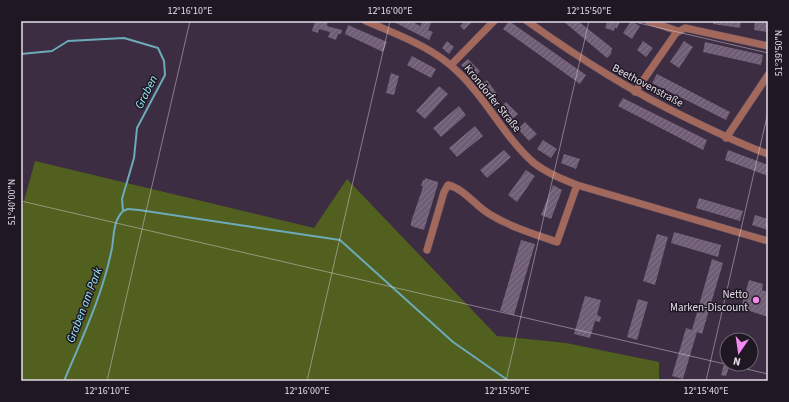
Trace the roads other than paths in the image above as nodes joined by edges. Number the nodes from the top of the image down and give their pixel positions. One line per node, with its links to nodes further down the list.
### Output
1 (366, 21): 7 (street, Krondorfer Straße)
2 (494, 21): 7 (street)
3 (527, 21): 9 (street, Beethovenstraße)
4 (648, 21): 5 (street)
5 (678, 31): 6 (street); 9 (street)
6 (768, 46)
7 (451, 65): 12 (street, Krondorfer Straße)
8 (768, 75): 10 (street)
9 (635, 92): 10 (street, Beethovenstraße)
10 (726, 138): 11 (street, Beethovenstraße)
11 (768, 154)
12 (577, 184): 13 (street, Krondorfer Straße); 14 (street)
13 (768, 241)
14 (427, 250)

